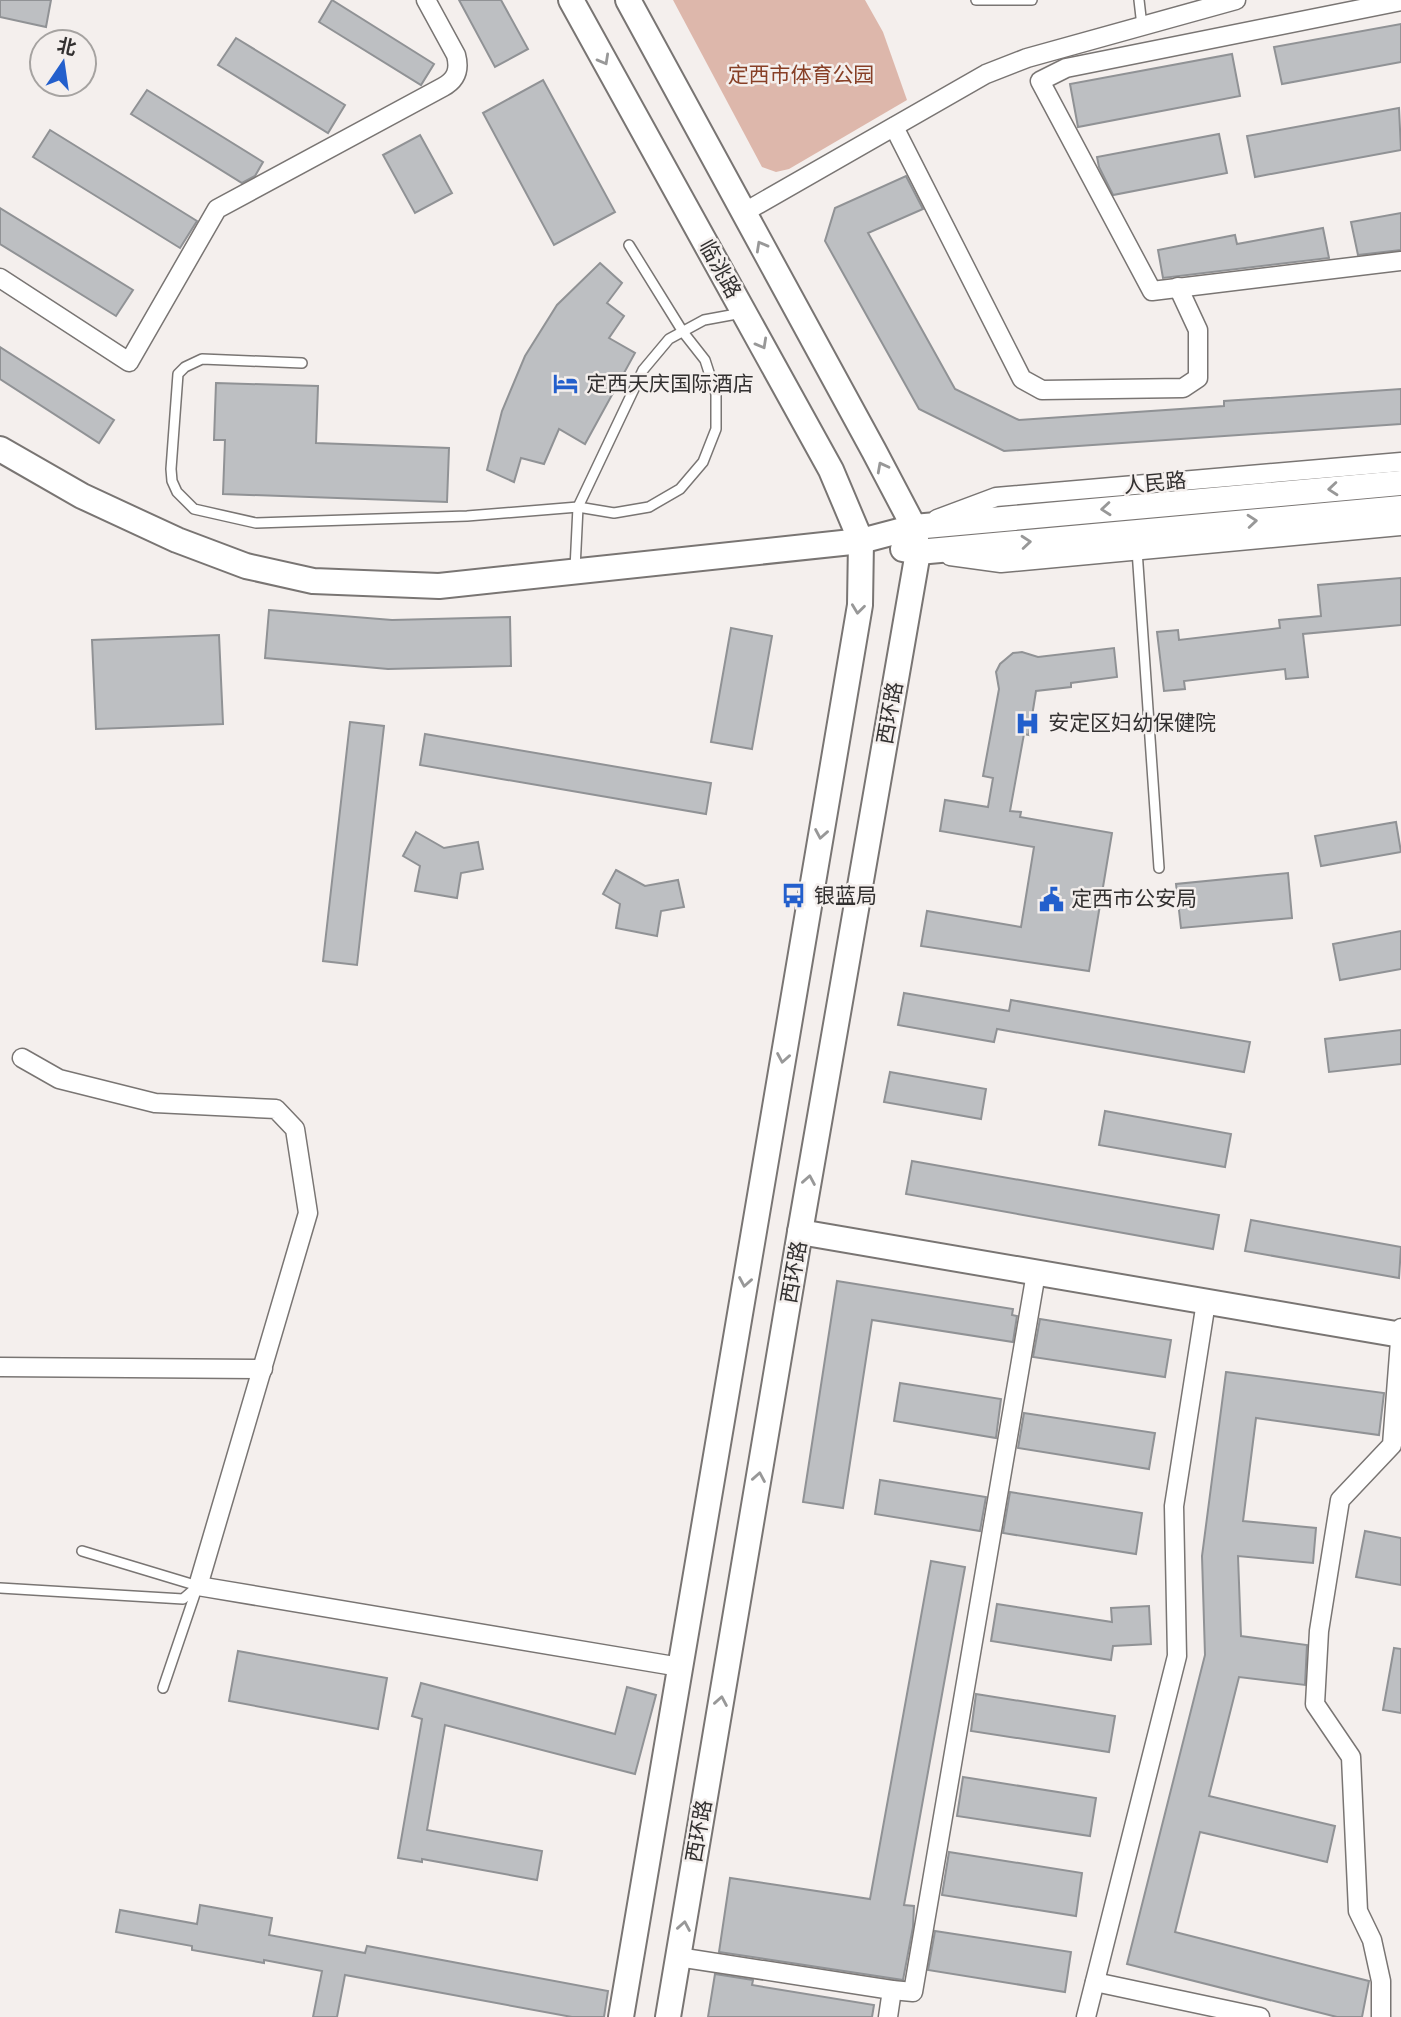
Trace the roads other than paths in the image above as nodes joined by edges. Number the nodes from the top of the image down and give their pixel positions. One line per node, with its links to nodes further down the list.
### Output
1 (426, 0): 14 (street)
2 (571, 0): 16 (main road, 临洮路, one-way to 16)
3 (628, 0): 11 (main road)
4 (976, 0): 5 (lane)
5 (1032, 0)
6 (1139, 0): 9 (lane)
7 (1236, 0): 9 (street)
8 (1401, 1): 15 (street)
9 (1142, 26): 10 (street)
10 (894, 127): 11 (street); 15 (street)
11 (743, 213): 25 (main road, one-way to 11)
12 (629, 245): 17 (lane)
13 (1401, 261): 15 (street)
14 (0, 278)
15 (1178, 287)
16 (744, 313): 17 (lane); 26 (main road, 临洮路, one-way to 26)
17 (683, 332): 22 (lane); 22 (lane)
18 (302, 363): 22 (lane)
19 (0, 449): 29 (main road)
20 (1401, 462): 25 (street, 人民路)
21 (1401, 483): 25 (main road, 人民路, one-way to 25)
22 (578, 508): 29 (lane)
23 (1401, 508): 28 (main road, one-way to 23)
24 (1401, 526): 27 (street)
25 (914, 527): 26 (main road, 人民路); 28 (main road, 西环路)
26 (861, 541): 28 (main road); 29 (main road); 41 (main road, one-way to 41)
27 (1137, 550): 28 (street); 30 (lane)
28 (918, 552): 32 (main road, 西环路, one-way to 28)
29 (575, 571)
30 (1158, 868)
31 (22, 1058): 37 (street)
32 (800, 1232): 33 (main road); 43 (main road, 西环路, one-way to 32)
33 (1036, 1273): 34 (main road); 45 (street)
34 (1206, 1302): 35 (main road); 44 (street)
35 (1401, 1333): 51 (street)
36 (0, 1367): 37 (street)
37 (263, 1369): 39 (street)
38 (82, 1551): 39 (lane)
39 (198, 1587): 40 (lane); 41 (street); 42 (lane)
40 (0, 1588)
41 (680, 1667): 46 (main road)
42 (163, 1688)
43 (678, 1957): 45 (street); 47 (main road, 西环路)
44 (1095, 1982): 49 (street); 50 (street)
45 (892, 1990): 48 (street)
46 (621, 2017)
47 (668, 2017)
48 (888, 2017)
49 (1086, 2017)
50 (1260, 2017)
51 (1381, 2017)

